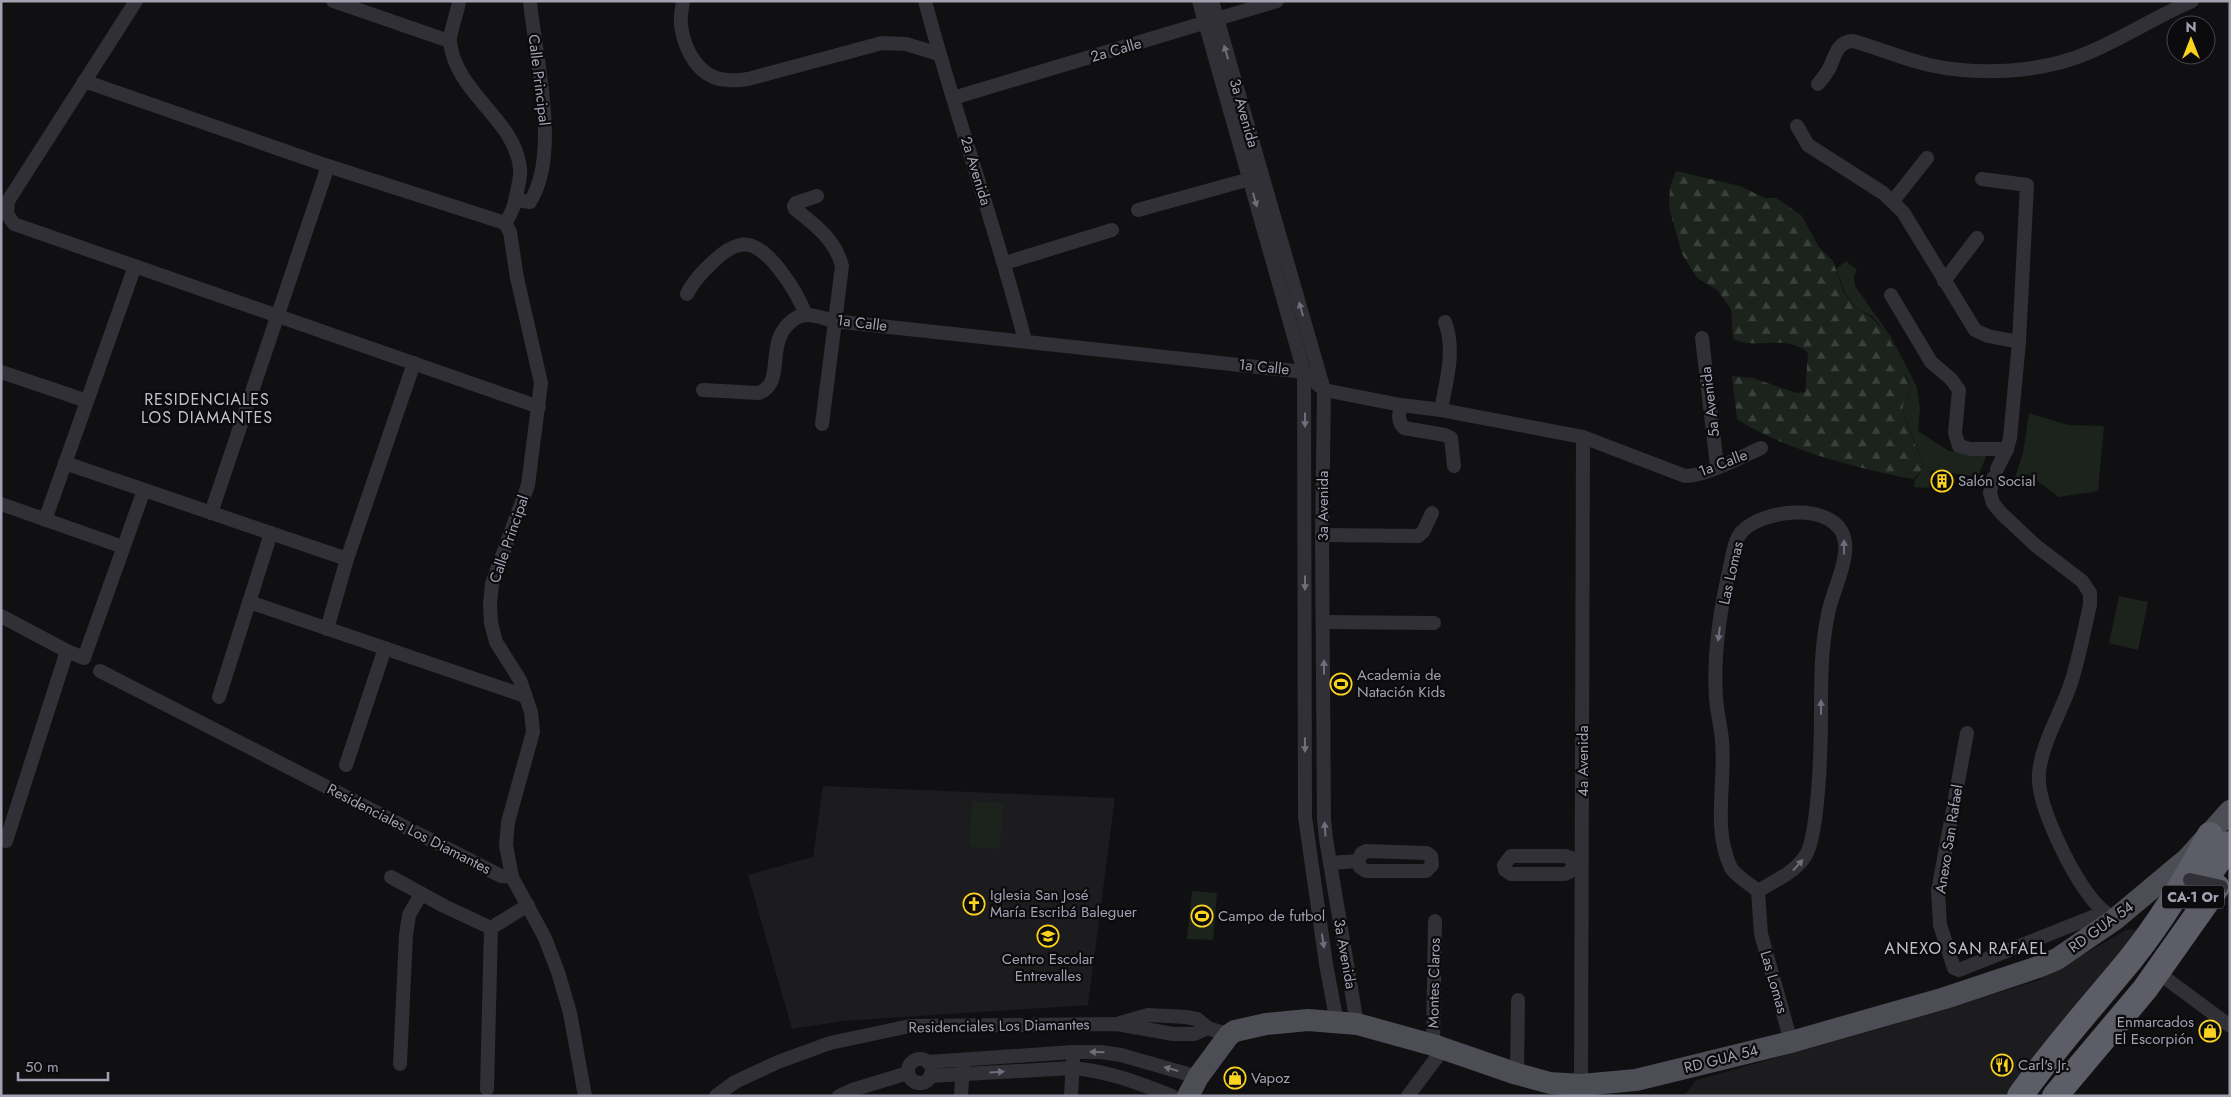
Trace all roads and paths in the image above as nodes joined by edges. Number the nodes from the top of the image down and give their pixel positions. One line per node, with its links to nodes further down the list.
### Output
1 (136, 1): 14 (street)
2 (333, 1): 12 (street)
3 (459, 1): 12 (street)
4 (530, 1): 23 (street, Calle Principal)
5 (683, 1): 13 (street)
6 (925, 1): 13 (street, 2a Avenida)
7 (1199, 1): 11 (street, 3a Avenida)
8 (1212, 1): 11 (street, 3a Avenida)
9 (1277, 1): 11 (street, 2a Calle)
10 (2192, 1): 15 (street)
11 (1212, 22): 16 (street, 2a Calle); 20 (street, 3a Avenida); 38 (street, 3a Avenida, one-way to 11)
12 (449, 41): 23 (street)
13 (939, 54): 16 (street, 2a Avenida)
14 (84, 81): 19 (street); 30 (street)
15 (1818, 84)
16 (953, 98): 29 (street, 2a Avenida)
17 (1797, 126): 24 (street)
18 (1927, 158): 24 (street)
19 (328, 166): 26 (street); 35 (street)
20 (1250, 178): 25 (street); 38 (street, 3a Avenida, one-way to 38)
21 (1982, 178): 41 (street)
22 (817, 196): 36 (street)
23 (516, 200): 26 (street)
24 (1893, 201): 31 (street)
25 (1138, 210)
26 (505, 223): 49 (street, Calle Principal)
27 (1112, 230): 29 (street)
28 (1977, 238): 31 (street)
29 (1005, 263): 40 (street, 2a Avenida)
30 (135, 266): 35 (street); 47 (street)
31 (1944, 281): 41 (street)
32 (687, 294): 34 (street)
33 (1891, 294): 54 (street)
34 (806, 315): 36 (street, 1a Calle); 45 (street)
35 (278, 316): 42 (street); 60 (street)
36 (834, 321): 40 (street, 1a Calle); 51 (street)
37 (1445, 322): 50 (street)
38 (1301, 335): 44 (street, 3a Avenida); 46 (street, 3a Avenida)
39 (1702, 338): 57 (street, 5a Avenida)
40 (1026, 341): 44 (street, 1a Calle)
41 (2019, 342): 54 (street)
42 (414, 363): 49 (street); 66 (street)
43 (1, 372): 47 (street)
44 (1304, 372): 46 (street, 1a Calle); 98 (street, 3a Avenida, one-way to 98)
45 (703, 390)
46 (1324, 390): 48 (street, 1a Calle); 64 (street, 3a Avenida)
47 (87, 401): 55 (street)
48 (1401, 405): 50 (street, 1a Calle); 56 (street)
49 (539, 407): 75 (street, Calle Principal)
50 (1441, 410): 52 (street, 1a Calle)
51 (822, 424)
52 (1583, 437): 57 (street, 1a Calle); 97 (street, 4a Avenida)
53 (1761, 448): 57 (street, 1a Calle)
54 (2007, 450): 92 (street)
55 (65, 463): 58 (street); 62 (street)
56 (1454, 466)
57 (1717, 466)
58 (144, 490): 60 (street); 65 (street)
59 (1, 504): 62 (street)
60 (211, 513): 63 (street)
61 (1432, 513): 64 (street)
62 (45, 520): 65 (street)
63 (270, 533): 66 (street); 67 (street)
64 (1322, 535): 69 (street, 3a Avenida)
65 (123, 547): 73 (street)
66 (348, 559): 71 (street)
67 (249, 602): 71 (street); 76 (street)
68 (1, 616): 73 (street)
69 (1324, 622): 70 (street); 83 (street, 3a Avenida, one-way to 69)
70 (1434, 623)
71 (327, 629): 72 (street)
72 (385, 648): 75 (street); 78 (street)
73 (66, 651): 81 (street)
74 (100, 671): 85 (street, Residenciales Los Diamantes)
75 (525, 696): 85 (street, Calle Principal)
76 (220, 697)
77 (1967, 733): 92 (street, Anexo San Rafael)
78 (346, 765)
79 (2230, 811): 80 (main road, RD GUA 54)
80 (2220, 840): 86 (highway); 88 (main road, RD GUA 54); 124 (highway, CA-1 Or)
81 (6, 841)
82 (1358, 861): 83 (street)
83 (1330, 863): 98 (street, 3a Avenida)
84 (391, 877): 90 (street)
85 (512, 877): 91 (street)
86 (2189, 880): 87 (street, bridge); 88 (street); 123 (highway)
87 (2228, 883): 95 (highway); 125 (highway, CA-1 Or)
88 (2156, 884): 92 (main road, RD GUA 54)
89 (1758, 891): 89 (street, Las Lomas, one-way to 89); 101 (street, Las Lomas)
90 (421, 894): 94 (street); 105 (street)
91 (528, 904): 94 (street); 116 (street)
92 (2109, 916): 101 (main road, RD GUA 54)
93 (1435, 920): 102 (street, Montes Claros)
94 (491, 928): 114 (street)
95 (2168, 980): 99 (street); 126 (highway)
96 (1518, 1000): 109 (street)
97 (1583, 1002): 111 (street); 112 (street, 4a Avenida)
98 (1347, 1024): 100 (main road, RD GUA 54); 102 (main road, RD GUA 54)
99 (2230, 1026)
100 (1229, 1035): 113 (main road); 117 (street, Residenciales Los Diamantes)
101 (1792, 1042): 111 (main road, RD GUA 54)
102 (1438, 1047): 109 (main road, RD GUA 54); 122 (street)
103 (1073, 1052): 106 (street); 107 (street); 113 (street, one-way to 103)
104 (928, 1062): 106 (street); 108 (street); 110 (street)
105 (400, 1064)
106 (962, 1066): 107 (street, one-way to 107); 110 (street); 119 (street)
107 (1072, 1068): 120 (street); 121 (street)
108 (908, 1073): 110 (street); 115 (street)
109 (1517, 1074): 112 (main road, RD GUA 54)
110 (930, 1076)
111 (1644, 1078): 112 (main road, RD GUA 54)
112 (1581, 1085)
113 (1193, 1086)
114 (487, 1089)
115 (852, 1093): 118 (street)
116 (585, 1096)
117 (716, 1096)
118 (839, 1096)
119 (961, 1096)
120 (1071, 1096)
121 (1172, 1096)
122 (1408, 1096)
123 (2020, 1096)
124 (2034, 1096)
125 (2055, 1096)
126 (2070, 1096)

